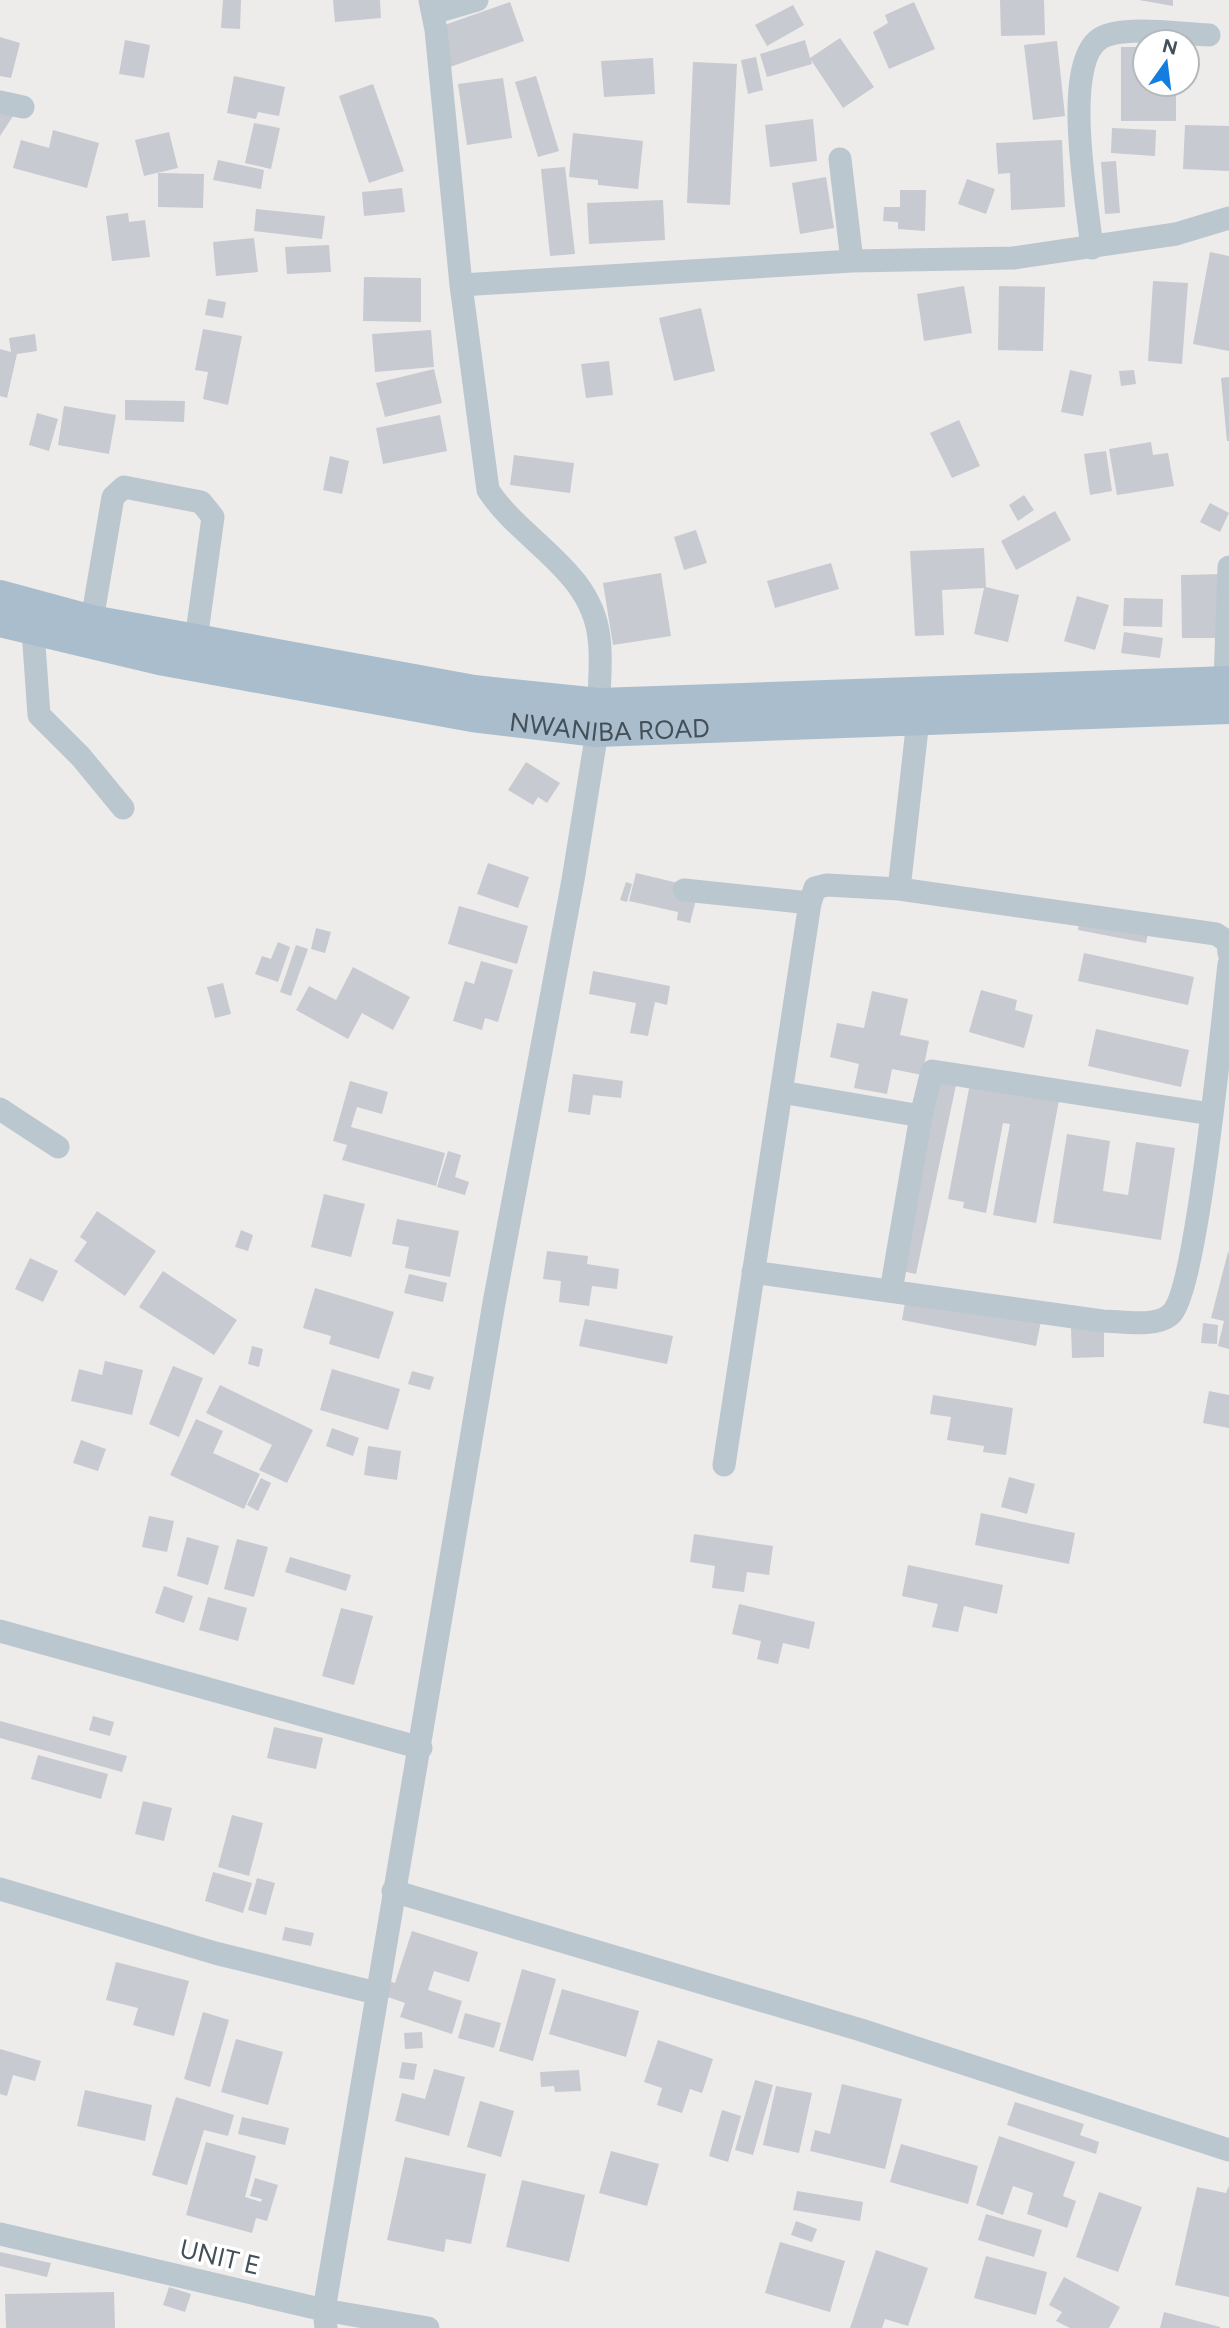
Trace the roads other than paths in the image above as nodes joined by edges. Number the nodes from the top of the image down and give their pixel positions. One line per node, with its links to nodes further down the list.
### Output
1 (477, 0): 2 (street)
2 (431, 6): 10 (street)
3 (1209, 35): 8 (street)
4 (0, 102): 5 (street)
5 (23, 107)
6 (840, 159): 9 (street)
7 (1229, 218): 8 (street)
8 (1092, 248): 9 (street)
9 (852, 261): 10 (street)
10 (461, 285): 18 (street)
11 (1229, 567): 17 (street)
12 (0, 595): 13 (main road)
13 (92, 620): 16 (main road); 16 (street)
14 (0, 622): 15 (main road, NWANIBA ROAD)
15 (33, 631): 18 (main road, NWANIBA ROAD); 20 (street)
16 (196, 639): 18 (main road)
17 (1228, 691): 18 (main road); 19 (main road, NWANIBA ROAD)
18 (598, 718): 19 (main road, NWANIBA ROAD); 35 (street)
19 (918, 720): 21 (street)
20 (123, 808)
21 (899, 889): 23 (street); 24 (street)
22 (684, 891): 23 (street)
23 (810, 903): 26 (street)
24 (1229, 953)
25 (1229, 964): 28 (street)
26 (781, 1092): 29 (street); 31 (street)
27 (0, 1109): 30 (street)
28 (1211, 1114): 29 (street); 32 (street)
29 (920, 1116): 32 (street)
30 (58, 1147)
31 (753, 1272): 32 (street); 33 (street)
32 (891, 1291)
33 (724, 1465)
34 (0, 1631): 35 (street)
35 (421, 1748): 37 (street)
36 (0, 1889): 38 (street)
37 (393, 1891): 38 (street); 39 (street)
38 (376, 1993): 41 (street)
39 (1229, 2150)
40 (0, 2234): 41 (street, UNIT E)
41 (325, 2319): 42 (street, UNIT E)
42 (428, 2328)

